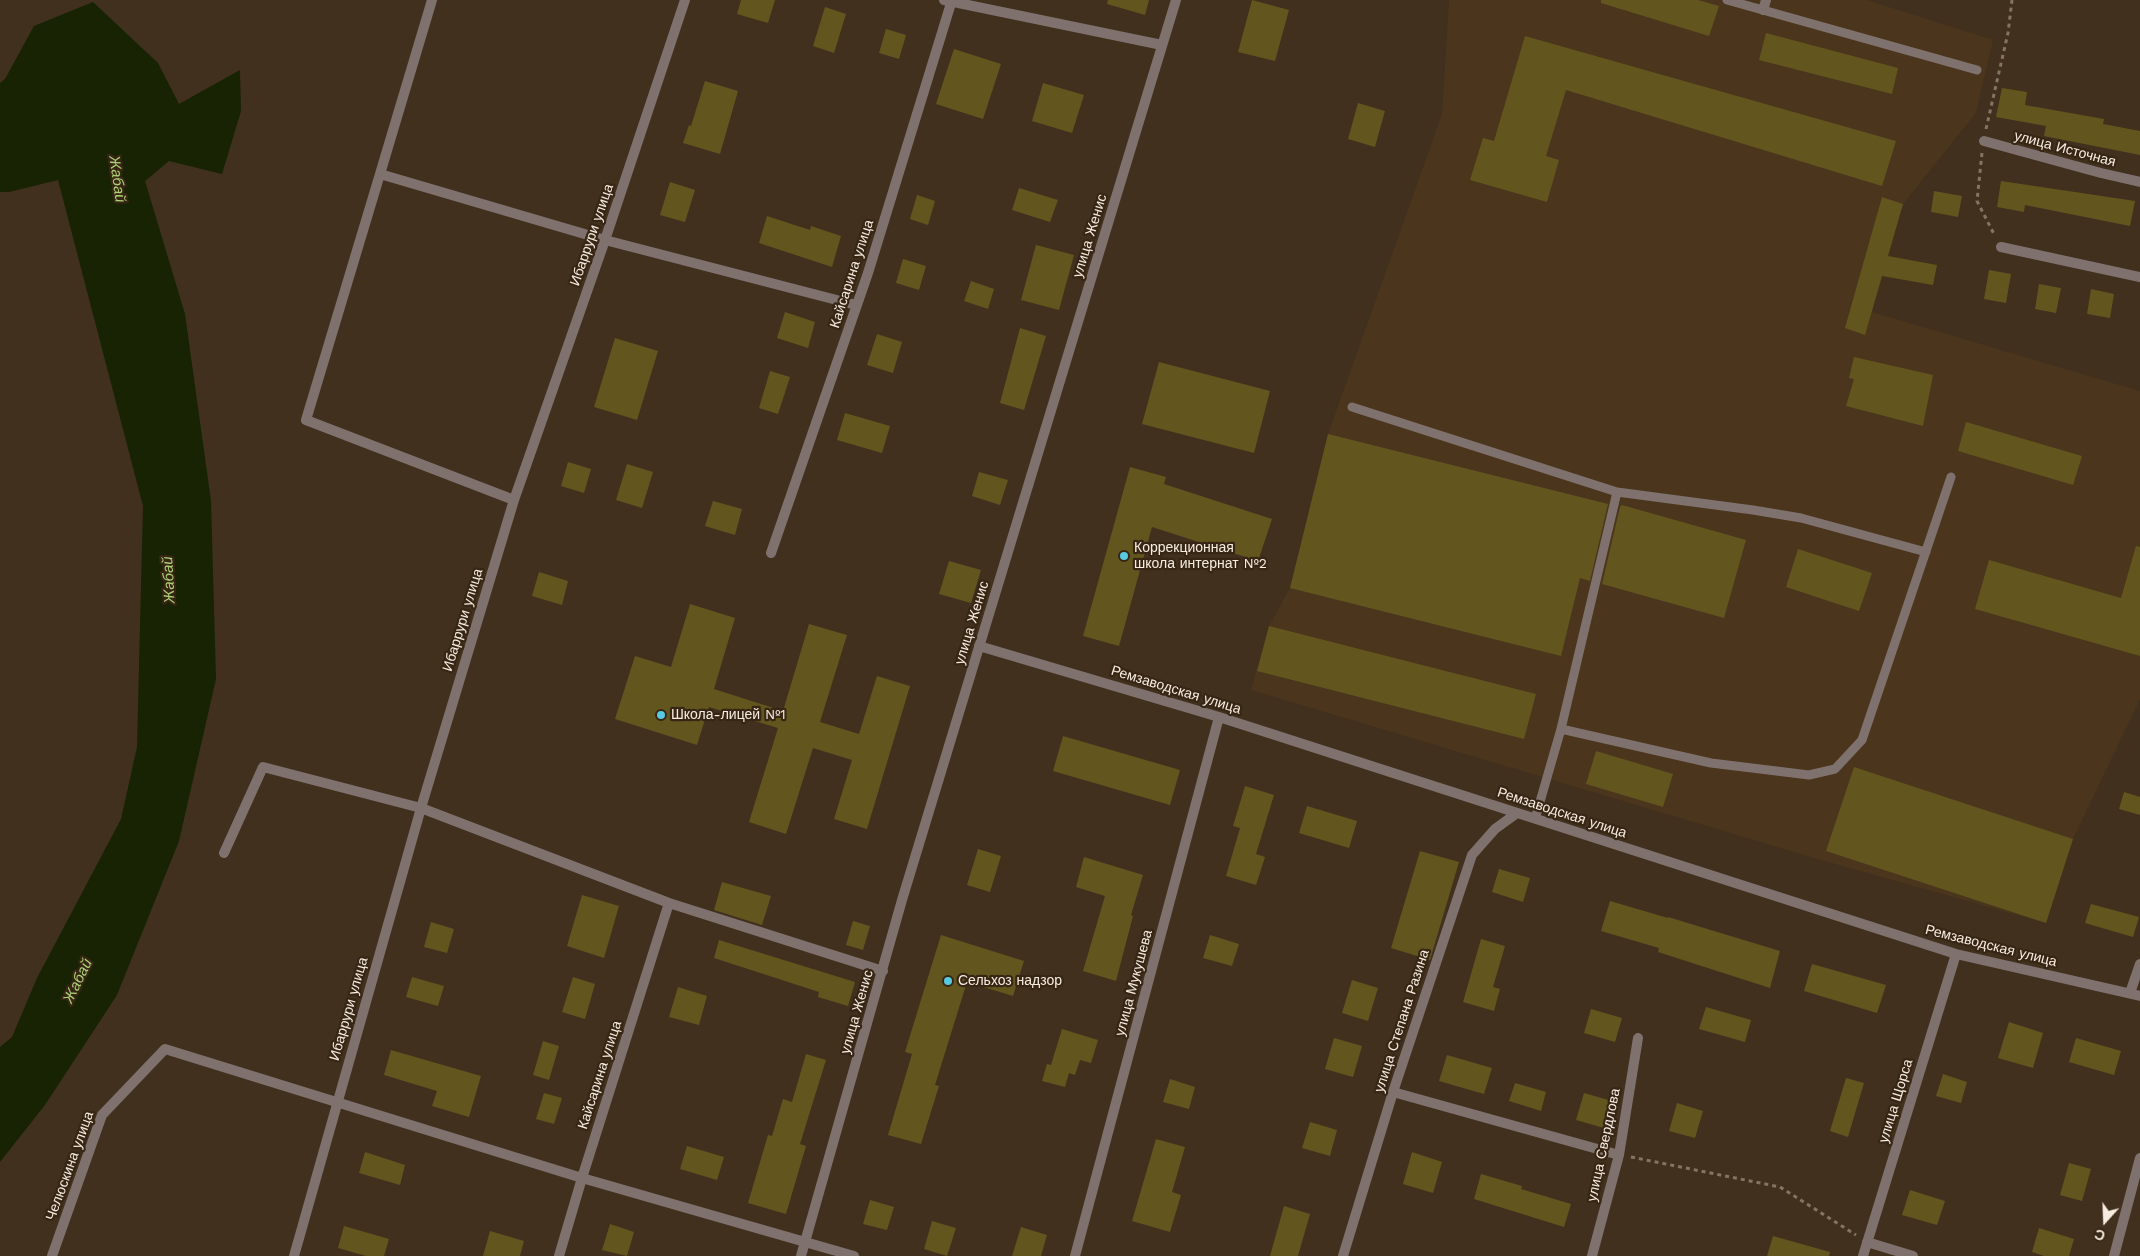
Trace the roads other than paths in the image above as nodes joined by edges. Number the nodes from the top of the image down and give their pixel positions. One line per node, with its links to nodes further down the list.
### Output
1 (432, 0): 10 (street)
2 (686, 0): 12 (street, Ибаррури улица)
3 (1176, 0): 7 (street, улица Женис)
4 (1727, 0): 6 (lane)
5 (949, 1): 7 (street); 15 (street, Кайсарина улица)
6 (1764, 5): 8 (lane)
7 (1162, 45): 22 (street, улица Женис)
8 (1977, 70)
9 (1984, 141): 11 (street, улица Источная)
10 (380, 174): 12 (street); 19 (street)
11 (2140, 182)
12 (605, 240): 15 (street); 19 (street, Ибаррури улица)
13 (2001, 247): 14 (street)
14 (2140, 278)
15 (856, 305): 21 (street, Кайсарина улица)
16 (1352, 407): 18 (lane)
17 (1951, 477): 20 (lane)
18 (1616, 492): 20 (lane); 24 (lane)
19 (514, 500): 25 (street, Ибаррури улица)
20 (1926, 552): 24 (lane)
21 (771, 554)
22 (979, 646): 23 (street, Ремзаводская улица); 32 (street, улица Женис)
23 (1219, 717): 26 (street, Ремзаводская улица); 47 (street, улица Мукушева)
24 (1561, 730): 27 (lane)
25 (421, 808): 28 (street); 29 (street); 36 (street, Ибаррури улица)
26 (1517, 812): 27 (street, Ремзаводская улица); 35 (street, улица Степана Разина)
27 (1535, 818): 30 (street, Ремзаводская улица)
28 (224, 853)
29 (669, 903): 32 (street); 39 (street, Кайсарина улица)
30 (1956, 954): 33 (street, Ремзаводская улица); 40 (street, улица Щорса)
31 (2140, 964): 33 (street)
32 (883, 971): 41 (street, улица Женис)
33 (2135, 994)
34 (1638, 1038): 37 (street, улица Свердлова)
35 (1393, 1092): 37 (street); 48 (street, улица Степана Разина)
36 (336, 1102): 39 (street); 42 (street, Челюскина улица); 43 (street, Ибаррури улица)
37 (1618, 1155): 49 (street, улица Свердлова)
38 (2140, 1158): 52 (street)
39 (582, 1178): 41 (street); 44 (street, Кайсарина улица)
40 (1867, 1242): 50 (street, улица Щорса); 51 (street)
41 (804, 1243): 45 (street, улица Женис); 46 (street)
42 (52, 1256)
43 (294, 1256)
44 (559, 1256)
45 (801, 1256)
46 (854, 1256)
47 (1075, 1256)
48 (1343, 1256)
49 (1592, 1256)
50 (1863, 1256)
51 (1913, 1256)
52 (2114, 1256)

